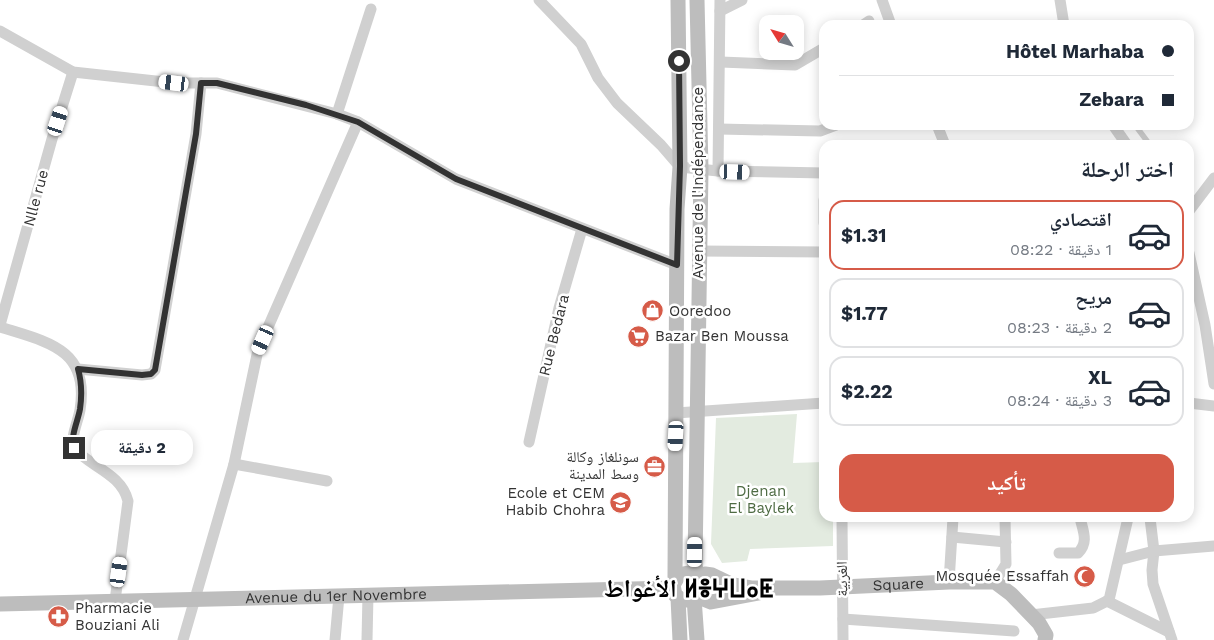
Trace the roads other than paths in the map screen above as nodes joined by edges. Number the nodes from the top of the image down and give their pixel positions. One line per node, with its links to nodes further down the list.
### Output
1 (539, 0): 20 (street)
2 (678, 0): 20 (main road, Avenue de l'Indépendance)
3 (697, 0): 21 (main road, Avenue de l'Indépendance)
4 (742, 0): 7 (street)
5 (882, 0): 9 (street)
6 (1060, 0): 10 (street)
7 (720, 5): 13 (street)
8 (371, 9): 16 (street)
9 (889, 20)
10 (1063, 20)
11 (0, 31): 14 (street)
12 (819, 51): 13 (street)
13 (721, 62): 18 (street)
14 (73, 72): 15 (street); 32 (street, Nlle rue)
15 (201, 83): 16 (street); 33 (street)
16 (337, 114): 17 (street)
17 (358, 122): 26 (street); 41 (street)
18 (719, 129): 19 (street); 22 (street)
19 (823, 130)
20 (680, 166): 21 (street); 29 (main road, Avenue de l'Indépendance)
21 (701, 169): 22 (street); 27 (main road, Avenue de l'Indépendance)
22 (718, 171): 23 (street)
23 (819, 173)
24 (1214, 178): 25 (street)
25 (1194, 204)
26 (582, 229): 29 (street); 40 (street, Rue Bedara)
27 (699, 251): 28 (street); 38 (main road, Avenue de l'Indépendance)
28 (819, 252)
29 (677, 265): 39 (main road, Avenue de l'Indépendance)
30 (1194, 270): 31 (street)
31 (1210, 325): 34 (street)
32 (0, 326): 33 (street)
33 (78, 369): 64 (street)
34 (1214, 384)
35 (819, 403): 38 (street)
36 (1194, 404): 37 (street)
37 (1214, 406)
38 (696, 411): 39 (street); 55 (main road, Avenue de l'Indépendance)
39 (676, 413): 60 (main road, Avenue de l'Indépendance)
40 (529, 442)
41 (234, 464): 42 (street); 63 (street)
42 (327, 481)
43 (842, 522): 58 (street, الغربية)
44 (953, 522): 49 (street)
45 (1005, 522): 50 (street)
46 (1081, 522): 53 (street)
47 (1127, 522): 54 (street)
48 (1150, 522): 52 (street)
49 (952, 537): 50 (street); 56 (street)
50 (1006, 542): 57 (street)
51 (1214, 546): 52 (street)
52 (1154, 551): 54 (street); 70 (street)
53 (1059, 553)
54 (1118, 560): 65 (street)
55 (696, 578): 59 (main road); 60 (main road, Avenue de l'Indépendance); 60 (main road)
56 (949, 582): 57 (main road, Square); 58 (main road, Square)
57 (995, 582): 67 (main road)
58 (842, 586): 59 (main road, Square); 68 (street, الغربية)
59 (782, 587): 60 (main road)
60 (683, 592): 61 (main road, Avenue du 1er Novembre); 74 (main road, Avenue de l'Indépendance); 75 (main road)
61 (368, 595): 62 (main road, Avenue du 1er Novembre); 73 (street)
62 (339, 596): 63 (main road, Avenue du 1er Novembre); 72 (street)
63 (194, 599): 64 (main road, Avenue du 1er Novembre); 71 (street)
64 (115, 601): 66 (main road, Avenue du 1er Novembre)
65 (1107, 602): 67 (street); 70 (street)
66 (0, 604)
67 (1031, 615): 77 (main road)
68 (843, 619): 69 (street); 76 (street, الغربية)
69 (1014, 631)
70 (1170, 636)
71 (183, 640)
72 (335, 640)
73 (367, 640)
74 (680, 640)
75 (697, 640)
76 (842, 640)
77 (1045, 640)

